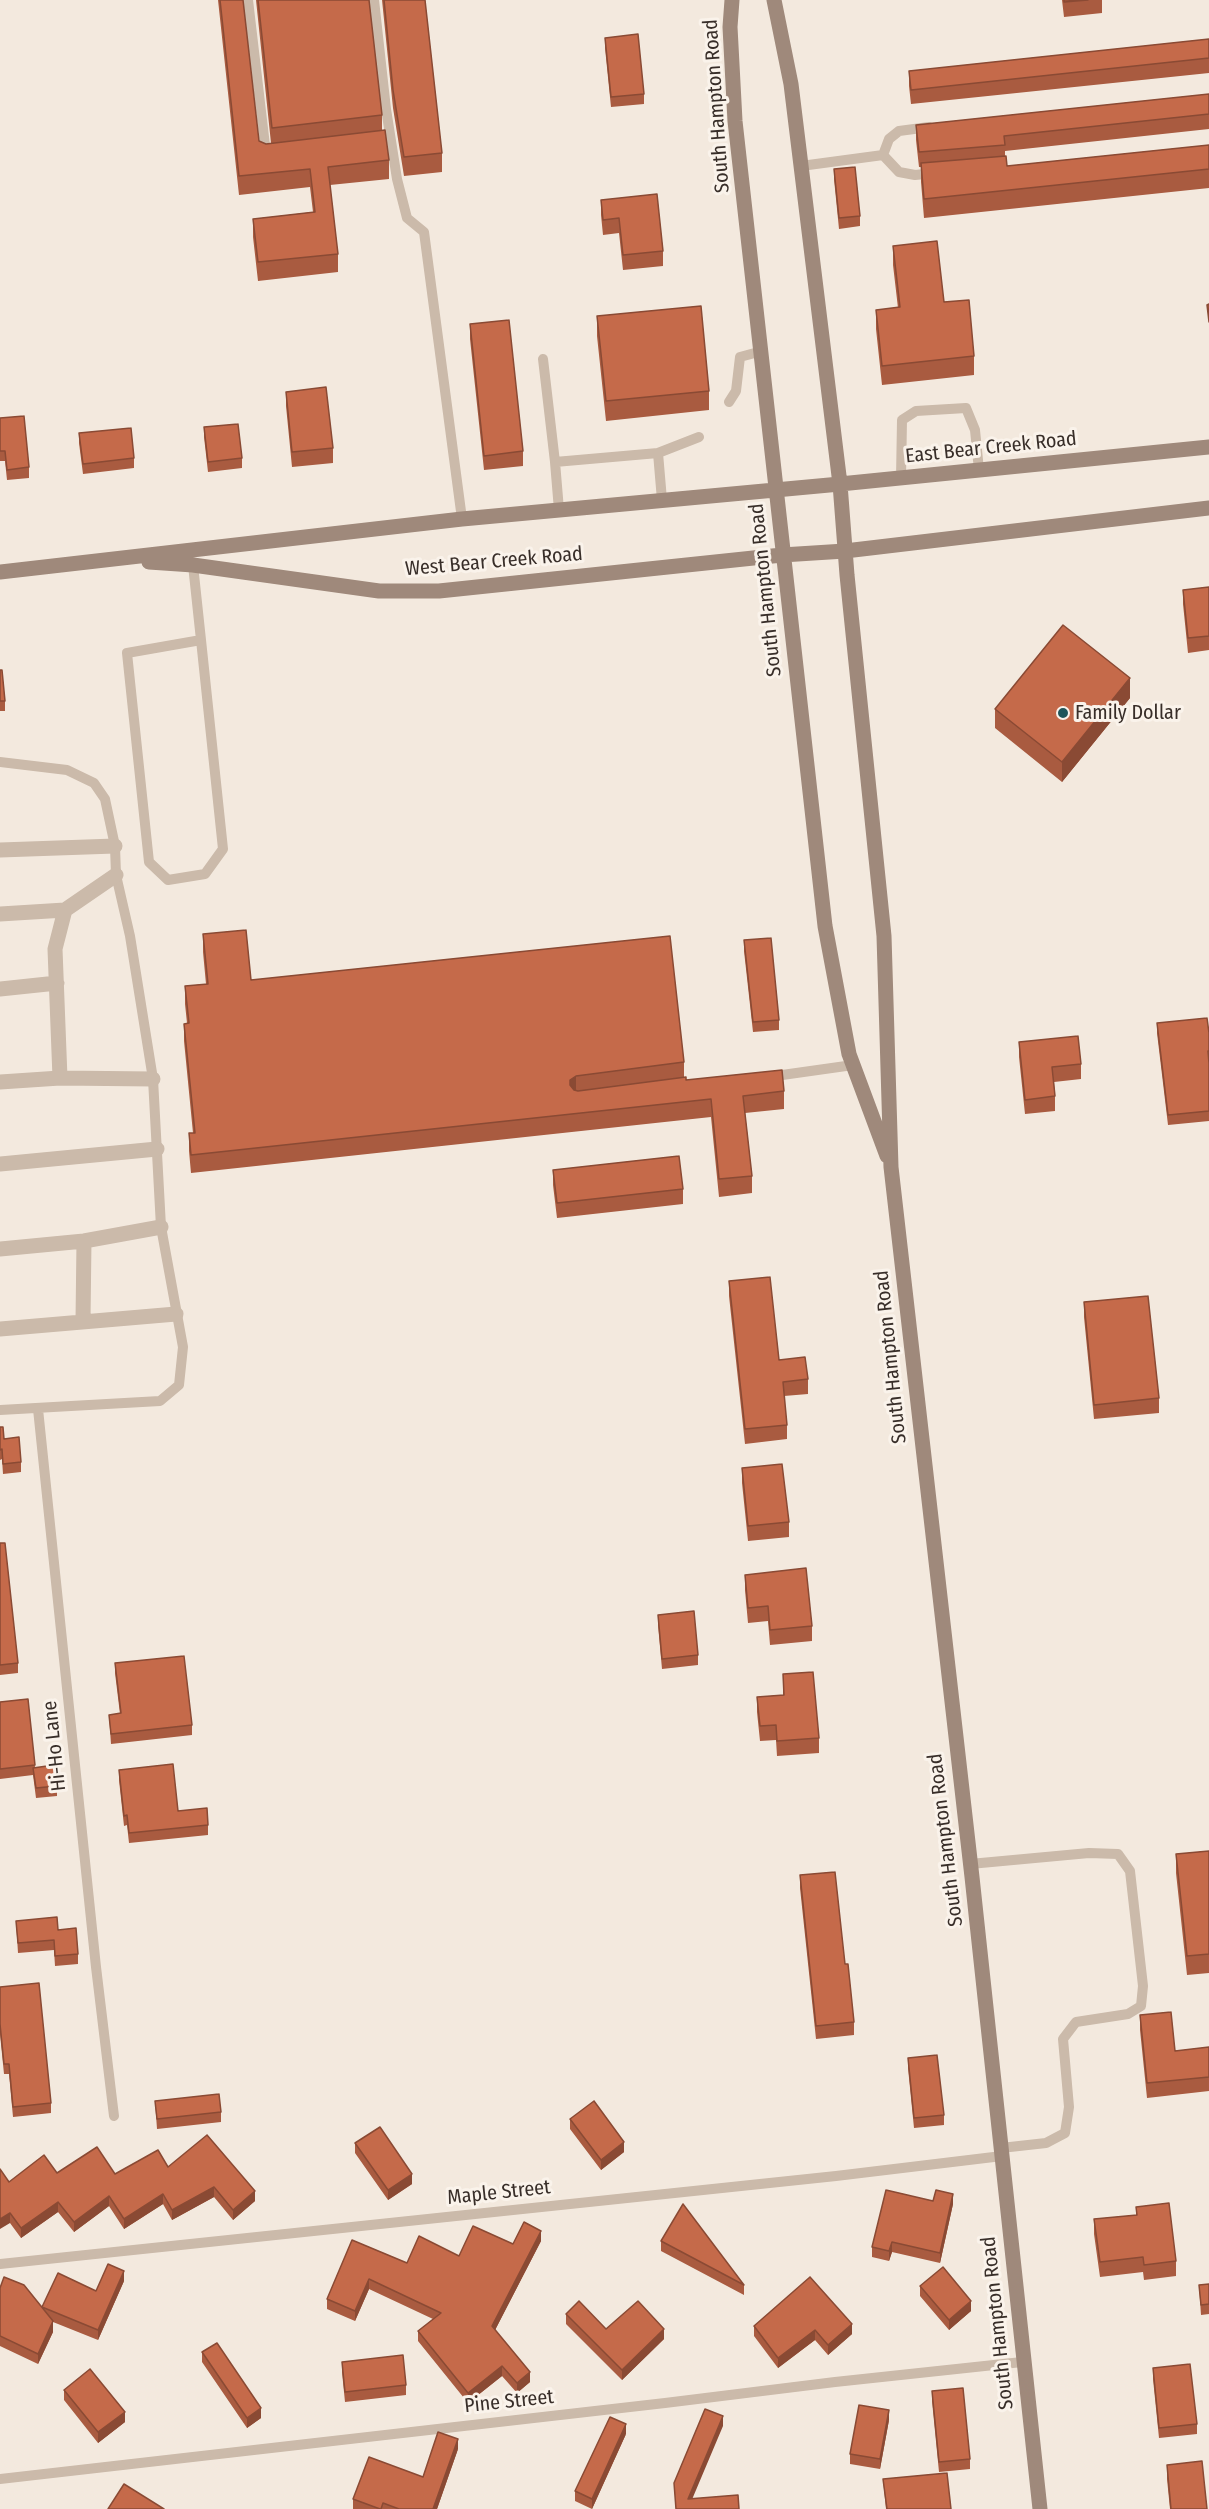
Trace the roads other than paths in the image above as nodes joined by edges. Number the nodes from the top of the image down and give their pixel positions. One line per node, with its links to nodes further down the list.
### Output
1 (248, 0): 6 (lane)
2 (374, 0): 24 (lane)
3 (732, 0): 10 (main road, South Hampton Road)
4 (774, 0): 8 (main road, South Hampton Road)
5 (935, 127): 7 (lane)
6 (277, 153)
7 (883, 154): 8 (lane); 9 (lane)
8 (801, 166): 19 (main road, South Hampton Road)
9 (949, 172)
10 (762, 351): 12 (lane); 20 (main road, South Hampton Road)
11 (543, 359): 16 (lane)
12 (729, 402)
13 (699, 437): 15 (lane)
14 (1209, 447): 17 (main road, East Bear Creek Road)
15 (658, 453): 16 (lane); 21 (lane)
16 (555, 462): 23 (lane)
17 (979, 470): 18 (main road, East Bear Creek Road); 18 (lane)
18 (901, 478): 19 (main road, East Bear Creek Road)
19 (840, 484): 20 (main road, East Bear Creek Road); 25 (main road, South Hampton Road)
20 (778, 490): 21 (main road, West Bear Creek Road); 26 (main road, South Hampton Road)
21 (662, 500): 23 (main road, West Bear Creek Road)
22 (1209, 508): 25 (main road)
23 (560, 510): 24 (main road, West Bear Creek Road)
24 (462, 519): 27 (main road, West Bear Creek Road)
25 (845, 550): 26 (main road, West Bear Creek Road); 46 (main road, South Hampton Road)
26 (782, 555): 28 (main road, West Bear Creek Road); 39 (main road, South Hampton Road)
27 (110, 560): 28 (main road, West Bear Creek Road); 29 (main road, West Bear Creek Road)
28 (193, 565): 30 (lane)
29 (0, 572)
30 (201, 640): 30 (lane)
31 (0, 762): 32 (lane)
32 (115, 846): 33 (street); 34 (lane)
33 (0, 850)
34 (116, 875): 35 (street); 41 (lane)
35 (65, 910): 36 (street); 37 (street)
36 (0, 914)
37 (57, 983): 38 (street); 40 (street)
38 (0, 989)
39 (853, 1065): 42 (lane); 46 (main road, South Hampton Road)
40 (60, 1078): 41 (street); 43 (street)
41 (153, 1079): 44 (lane)
42 (753, 1079)
43 (0, 1082)
44 (157, 1149): 45 (street); 47 (lane)
45 (0, 1164)
46 (891, 1167): 55 (main road, South Hampton Road)
47 (161, 1227): 48 (street); 50 (lane)
48 (84, 1240): 49 (street); 51 (street)
49 (0, 1249)
50 (176, 1314): 51 (street); 53 (lane)
51 (83, 1320): 52 (street)
52 (0, 1329)
53 (38, 1409): 54 (lane); 56 (lane, Hi-Ho Lane)
54 (0, 1410)
55 (970, 1864): 57 (main road, South Hampton Road); 57 (lane, Maple Street)
56 (114, 2116)
57 (1001, 2152): 58 (lane, Maple Street); 59 (main road, South Hampton Road)
58 (0, 2264)
59 (1022, 2362): 60 (lane, Pine Street); 61 (main road, South Hampton Road)
60 (0, 2479)
61 (1040, 2509)

